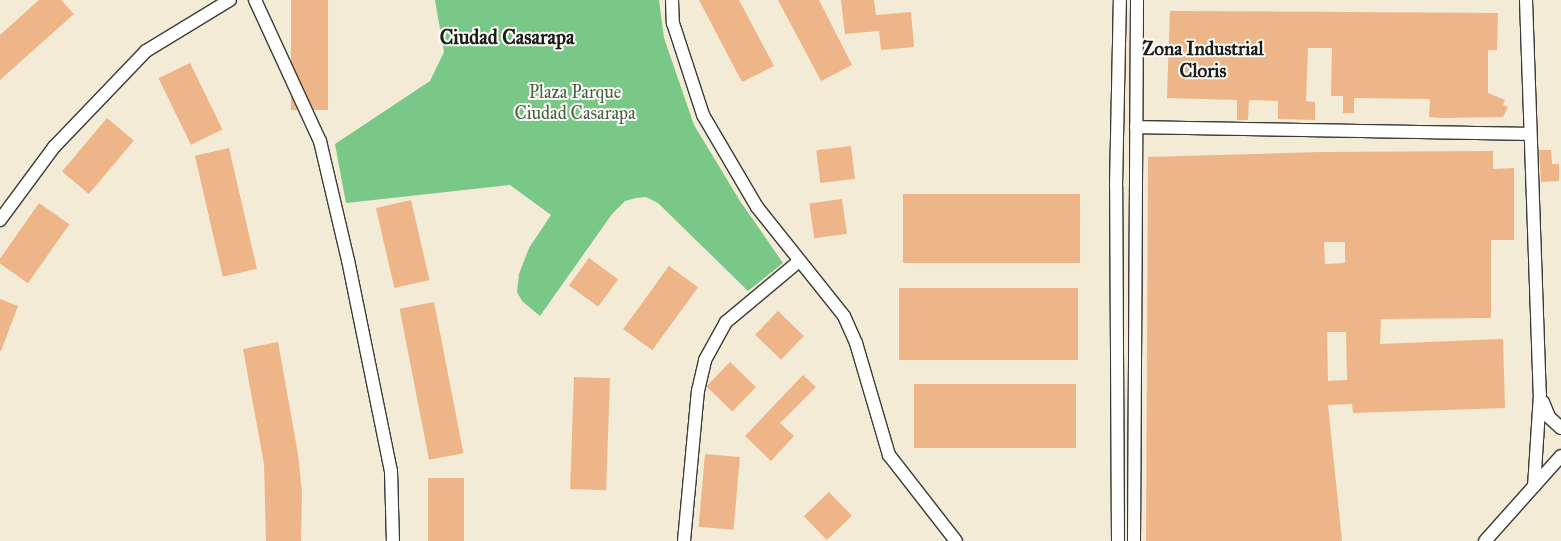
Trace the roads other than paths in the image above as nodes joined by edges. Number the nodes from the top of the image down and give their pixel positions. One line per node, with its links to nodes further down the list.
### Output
1 (230, 0): 9 (street)
2 (256, 0): 15 (street)
3 (672, 0): 10 (street)
4 (1120, 0): 18 (street)
5 (1137, 0): 7 (street)
6 (1526, 0): 8 (street)
7 (1136, 127): 8 (street); 19 (street)
8 (1528, 134): 11 (street)
9 (0, 220)
10 (798, 262): 16 (street); 17 (street)
11 (1540, 394): 12 (street); 14 (street)
12 (1561, 428)
13 (1561, 456): 14 (street)
14 (1534, 486): 20 (street)
15 (392, 541)
16 (684, 541)
17 (956, 541)
18 (1118, 541)
19 (1134, 541)
20 (1485, 541)

